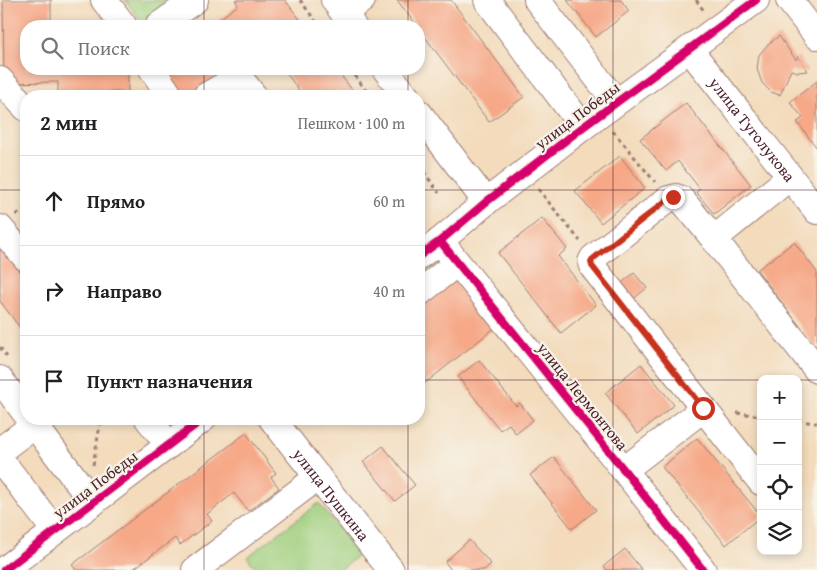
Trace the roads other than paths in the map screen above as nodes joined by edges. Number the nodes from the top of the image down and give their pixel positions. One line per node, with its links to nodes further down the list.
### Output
1 (104, 0): 7 (street)
2 (195, 0): 8 (street)
3 (486, 0): 21 (street)
4 (537, 0): 19 (street)
5 (789, 0): 9 (street)
6 (739, 5): 10 (street, улица Победы)
7 (119, 20)
8 (167, 20)
9 (817, 36)
10 (691, 48): 19 (street, улица Победы); 22 (street, улица Туголукова)
11 (156, 75): 14 (street)
12 (390, 75): 17 (street)
13 (0, 80): 18 (street)
14 (166, 90)
15 (216, 90): 16 (street)
16 (249, 90)
17 (401, 90)
18 (20, 102)
19 (612, 114): 21 (street, улица Победы)
20 (425, 121): 23 (street)
21 (583, 127): 23 (street, улица Победы)
22 (790, 177): 24 (street, улица Туголукова); 26 (street)
23 (486, 202): 27 (street, улица Победы)
24 (817, 211)
25 (0, 228): 28 (street)
26 (714, 239): 32 (street); 35 (street)
27 (440, 241): 29 (street, улица Победы); 30 (street, улица Лермонтова)
28 (20, 251)
29 (425, 252)
30 (458, 263): 31 (street); 44 (street, улица Лермонтова)
31 (425, 288)
32 (817, 370)
33 (0, 379): 34 (street)
34 (20, 406)
35 (703, 408): 44 (street); 46 (street)
36 (24, 425): 42 (street)
37 (34, 425): 47 (street)
38 (153, 425): 41 (street)
39 (195, 425): 41 (street, улица Победы)
40 (277, 425): 45 (street, улица Пушкина)
41 (168, 445): 47 (street, улица Победы)
42 (0, 453)
43 (0, 459): 48 (street)
44 (624, 470): 52 (street, улица Лермонтова)
45 (318, 477): 50 (street); 51 (street, улица Пушкина)
46 (757, 477)
47 (93, 503): 48 (street, улица Победы)
48 (55, 531): 49 (street, улица Победы)
49 (11, 568)
50 (195, 570)
51 (390, 570)
52 (703, 570)

